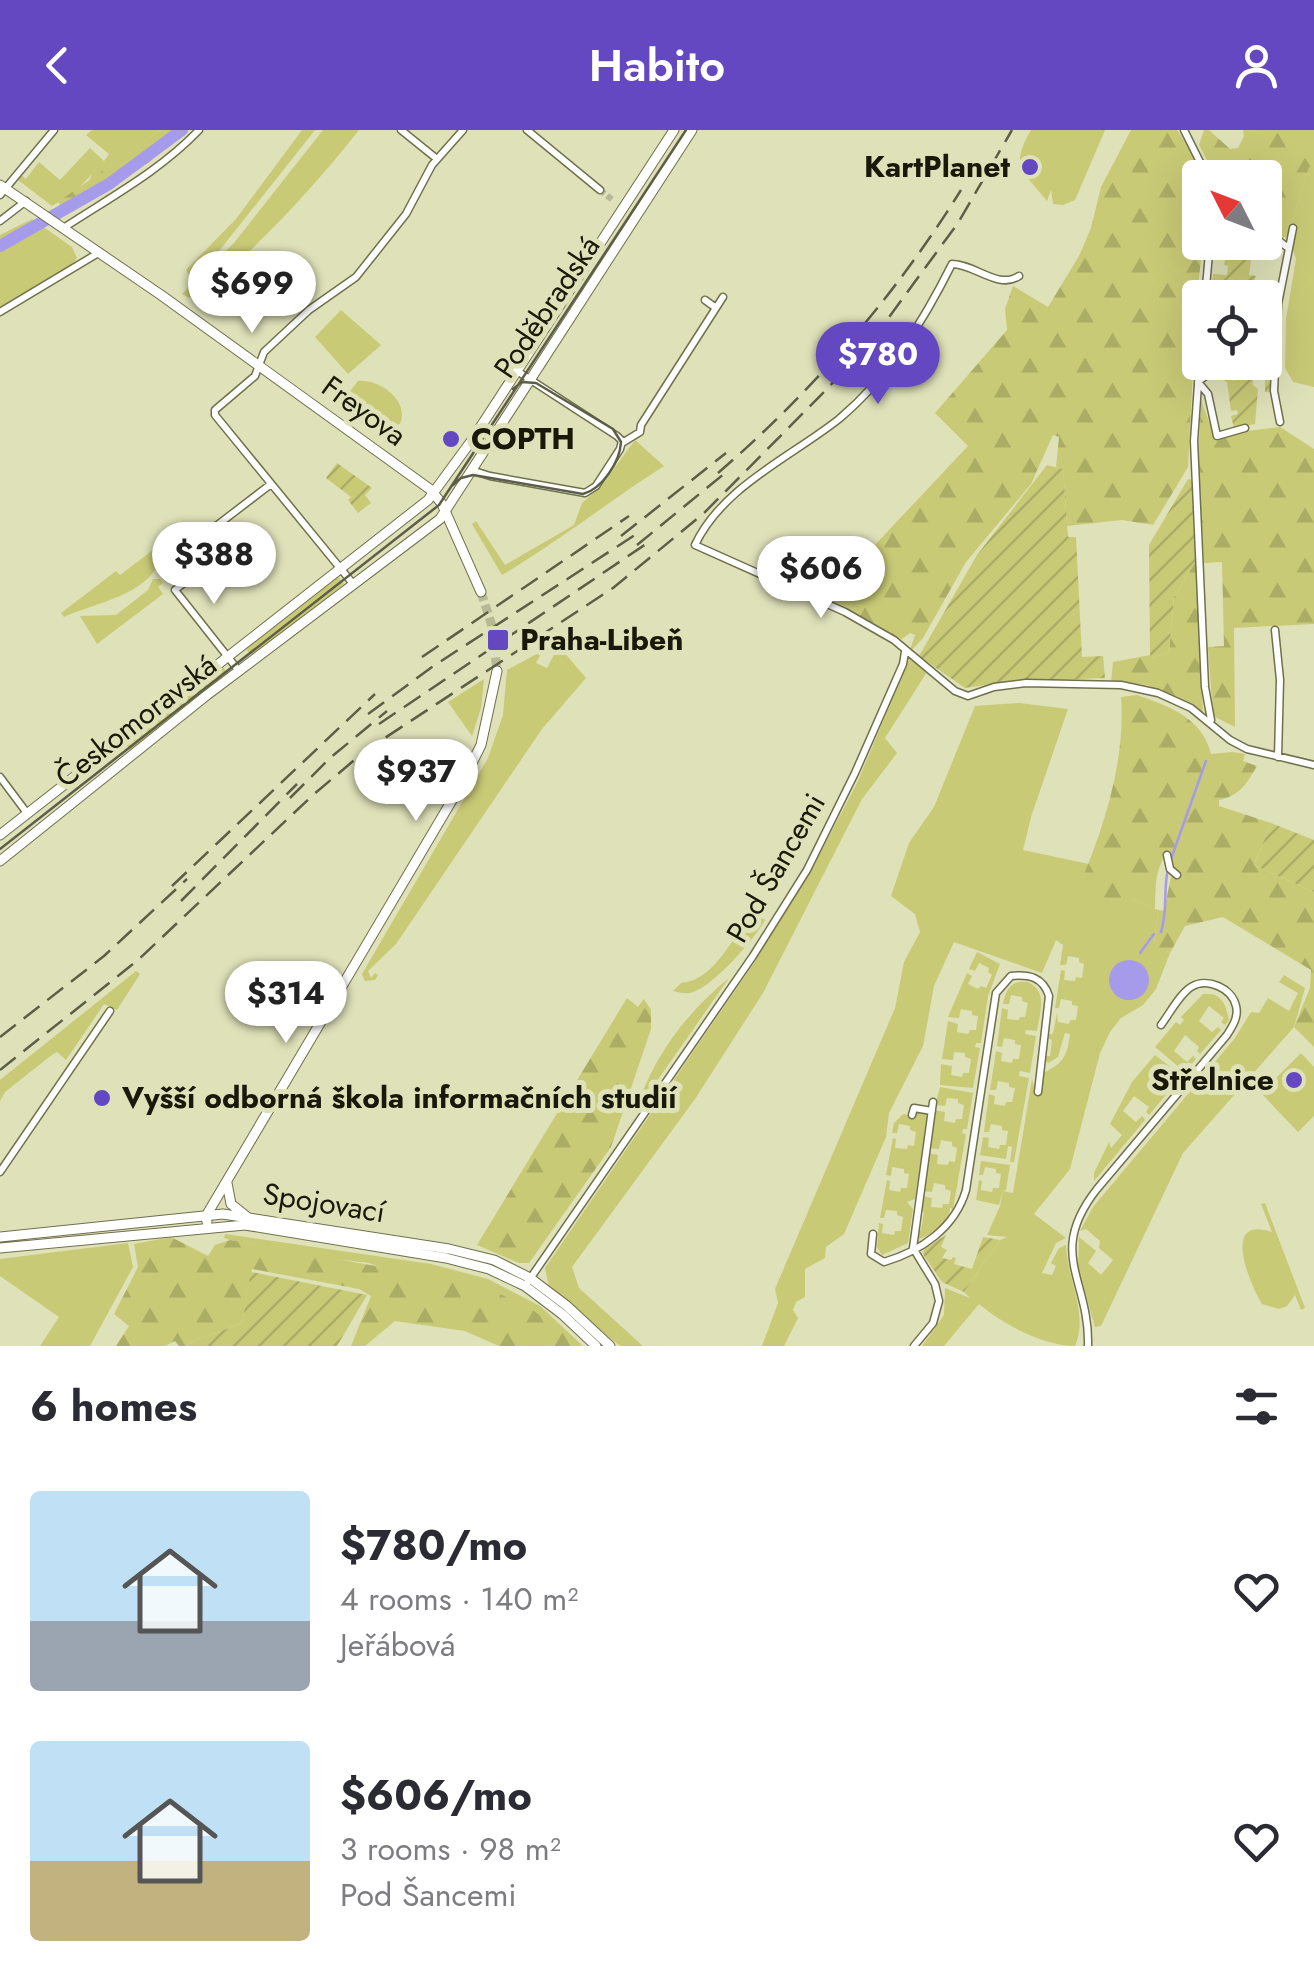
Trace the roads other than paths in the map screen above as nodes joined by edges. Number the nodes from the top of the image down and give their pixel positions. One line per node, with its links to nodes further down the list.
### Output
1 (54, 130): 11 (street)
2 (199, 130): 17 (street)
3 (401, 130): 9 (street)
4 (463, 130): 9 (street)
5 (527, 130): 12 (street)
6 (674, 130): 15 (main road, Poděbradská)
7 (692, 130): 30 (main road, Poděbradská)
8 (1184, 130): 10 (street)
9 (436, 159): 28 (street)
10 (1199, 160)
11 (2, 189): 13 (main road, Freyova)
12 (600, 190)
13 (26, 201): 16 (street); 17 (main road, Freyova)
14 (614, 201): 15 (street)
15 (623, 209): 29 (main road, Poděbradská)
16 (0, 221)
17 (61, 225): 21 (main road, Freyova)
18 (1294, 228): 20 (street)
19 (1282, 243): 20 (street)
20 (1287, 246): 23 (street)
21 (100, 252): 27 (street); 28 (main road, Freyova)
22 (1018, 276): 45 (street)
23 (1282, 280)
24 (723, 297): 26 (street)
25 (705, 300): 26 (street)
26 (716, 308): 36 (street)
27 (0, 312)
28 (259, 365): 38 (street); 39 (main road, Freyova)
29 (517, 372): 30 (street); 39 (main road, Poděbradská)
30 (528, 379): 36 (street); 37 (main road, Poděbradská)
31 (1201, 380): 33 (street)
32 (1275, 380): 34 (street)
33 (1198, 382): 35 (street); 49 (street)
34 (1280, 422)
35 (1246, 428)
36 (621, 441): 37 (street)
37 (471, 470): 40 (main road, Poděbradská)
38 (271, 484): 41 (street); 46 (street)
39 (434, 493): 40 (main road, Freyova); 41 (main road, Českomoravská)
40 (446, 512): 42 (main road, Českomoravská); 43 (main road, Freyova)
41 (342, 570): 42 (street); 46 (main road, Českomoravská)
42 (354, 586): 47 (main road, Českomoravská)
43 (481, 592)
44 (1275, 630): 50 (street)
45 (905, 652): 49 (street); 72 (street, Pod Šancemi)
46 (229, 656): 47 (street); 53 (main road, Českomoravská)
47 (239, 671): 56 (main road, Českomoravská)
48 (497, 671): 63 (main road)
49 (1211, 721): 50 (street)
50 (1278, 757): 51 (street)
51 (1314, 764)
52 (0, 777): 53 (street)
53 (28, 814): 54 (main road, Českomoravská)
54 (0, 835)
55 (1167, 856): 57 (street)
56 (0, 861)
57 (1177, 875)
58 (110, 1011): 62 (street)
59 (1161, 1025): 75 (street)
60 (1038, 1092): 71 (street)
61 (912, 1115): 65 (street)
62 (0, 1172)
63 (227, 1183): 66 (main road); 67 (main road)
64 (907, 1202): 65 (street)
65 (917, 1204): 71 (street)
66 (246, 1216): 67 (main road, Spojovací); 72 (main road, Spojovací)
67 (207, 1221): 69 (main road, Spojovací); 70 (main road, Spojovací); 72 (main road, Spojovací)
68 (873, 1234): 71 (street)
69 (0, 1237)
70 (0, 1248)
71 (913, 1248): 74 (street)
72 (527, 1282): 73 (main road, Spojovací)
73 (604, 1345)
74 (914, 1346)
75 (1088, 1346)

